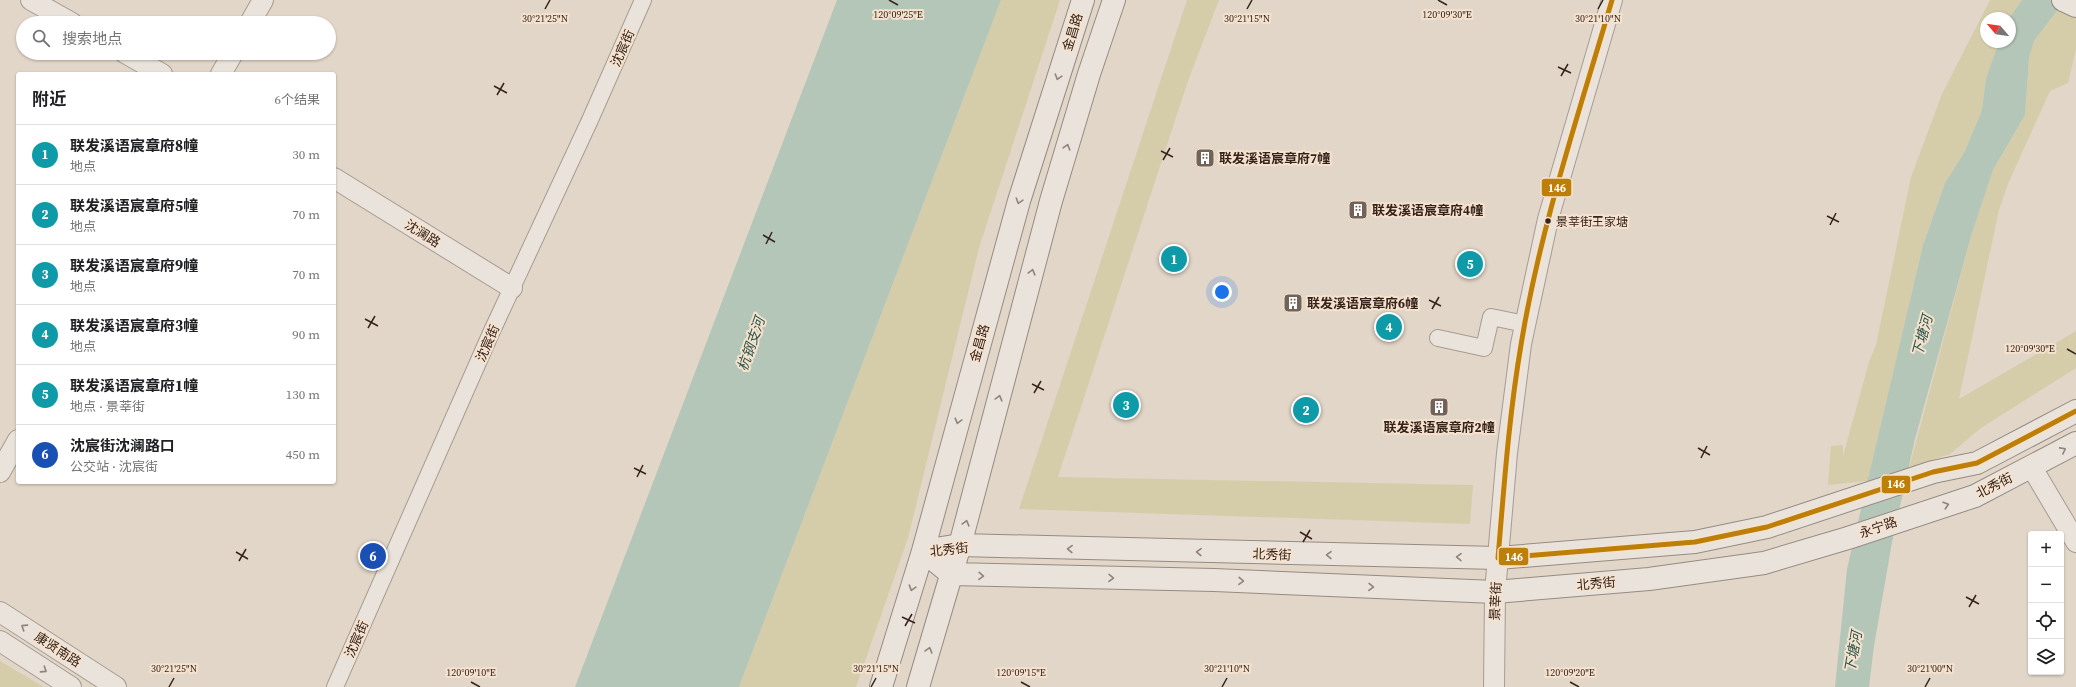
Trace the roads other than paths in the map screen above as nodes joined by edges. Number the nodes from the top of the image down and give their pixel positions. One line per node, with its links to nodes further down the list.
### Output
1 (31, 0): 9 (street)
2 (263, 0): 10 (street)
3 (643, 0): 16 (street, 沈宸街)
4 (1083, 0): 28 (main road, 金昌路, one-way to 28)
5 (1114, 0): 27 (main road, one-way to 5)
6 (1612, 0): 17 (street, 景莘街)
7 (2064, 0): 8 (main road)
8 (2076, 6)
9 (60, 16)
10 (254, 16)
11 (137, 60): 13 (street)
12 (229, 60): 14 (street)
13 (158, 72)
14 (222, 72)
15 (336, 179): 16 (street, 沈澜路)
16 (512, 288): 36 (street, 沈宸街)
17 (1525, 324): 18 (street); 29 (street, 景莘街)
18 (1438, 338)
19 (2076, 411): 29 (main road, 北秀街)
20 (2076, 443): 22 (main road, 北秀街, one-way to 20)
21 (16, 444): 23 (street)
22 (2031, 466): 24 (main road, 北秀街, one-way to 22); 26 (street)
23 (0, 472)
24 (1909, 517): 25 (main road, 永宁路)
25 (1848, 538): 31 (main road, 北秀街)
26 (2076, 542)
27 (960, 546): 28 (main road, 北秀街); 29 (main road, 北秀街, one-way to 27); 30 (main road)
28 (923, 551): 30 (main road, 北秀街); 37 (main road, 金昌路, one-way to 37)
29 (1498, 558): 31 (street, 景莘街)
30 (951, 574): 31 (main road, 北秀街, one-way to 31); 38 (main road, one-way to 30)
31 (1495, 592): 39 (street, 景莘街)
32 (0, 612): 35 (street, 康贤南路, one-way to 32)
33 (0, 641): 34 (street, 康贤南路, one-way to 34)
34 (71, 687)
35 (116, 687)
36 (335, 687)
37 (881, 687)
38 (918, 687)
39 (1494, 687)

